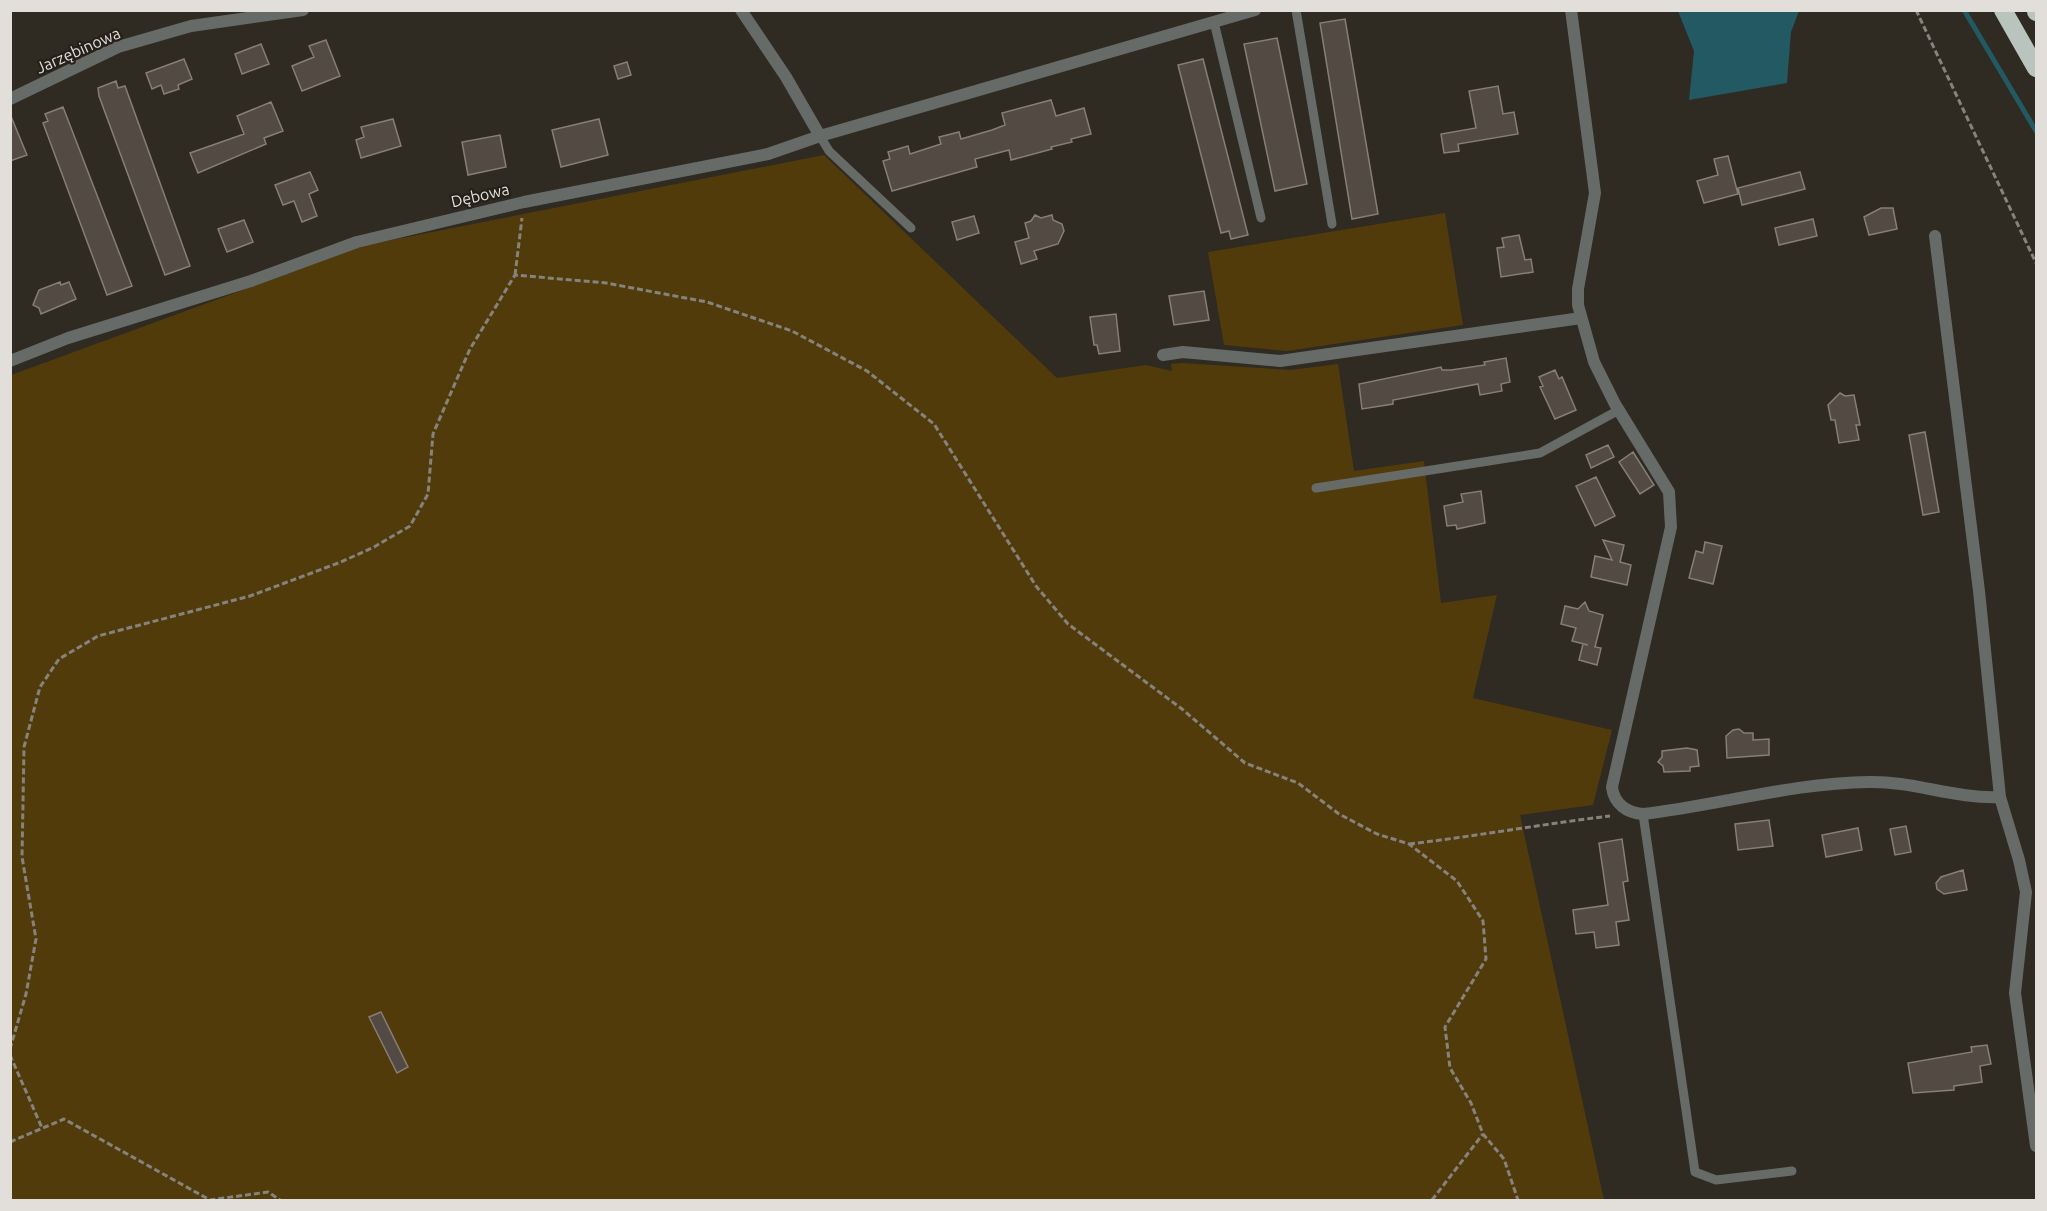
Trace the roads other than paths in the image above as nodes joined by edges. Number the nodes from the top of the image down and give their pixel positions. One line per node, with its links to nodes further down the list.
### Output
1 (303, 10): 9 (street, Jarzębinowa)
2 (741, 10): 10 (street)
3 (1255, 10): 7 (street, Dębowa)
4 (1296, 10): 12 (lane)
5 (1571, 10): 15 (street)
6 (2003, 10): 8 (highway)
7 (1214, 22): 10 (street, Dębowa); 11 (lane)
8 (2037, 68)
9 (10, 99)
10 (820, 136): 13 (lane); 17 (street, Dębowa)
11 (1261, 218)
12 (1332, 224)
13 (911, 228)
14 (1935, 236): 20 (street)
15 (1581, 318): 16 (street); 18 (street)
16 (1163, 355)
17 (11, 358)
18 (1619, 410): 19 (lane); 21 (street)
19 (1316, 488)
20 (2000, 796): 21 (street); 22 (street)
21 (1643, 814): 23 (lane)
22 (2037, 1146)
23 (1792, 1171)

